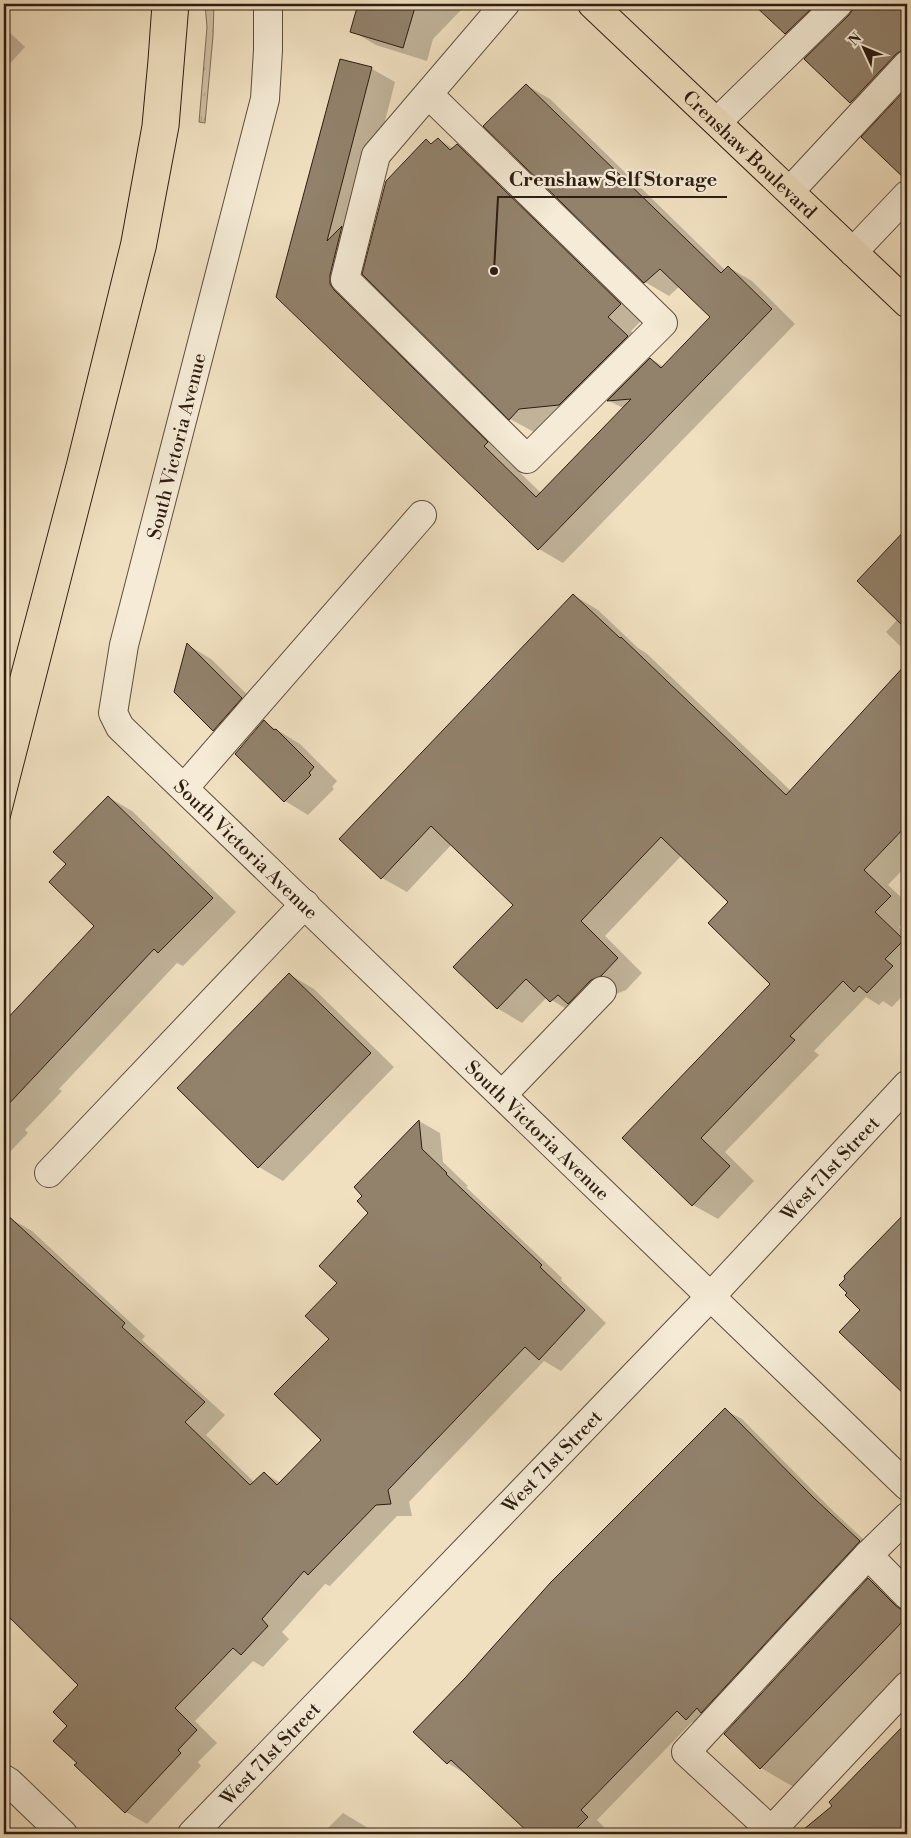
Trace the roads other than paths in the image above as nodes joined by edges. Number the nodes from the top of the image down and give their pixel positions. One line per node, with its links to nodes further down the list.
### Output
1 (268, 4): 13 (street, South Victoria Avenue)
2 (505, 4): 6 (street)
3 (592, 4): 7 (main road, Crenshaw Boulevard)
4 (838, 4): 7 (street)
5 (907, 65): 8 (street)
6 (428, 94): 6 (street)
7 (717, 122): 8 (main road, Crenshaw Boulevard)
8 (790, 191): 10 (main road, Crenshaw Boulevard)
9 (907, 195): 10 (street)
10 (853, 252): 11 (main road, Crenshaw Boulevard)
11 (907, 303)
12 (422, 515): 13 (street)
13 (184, 788): 14 (street, South Victoria Avenue)
14 (305, 904): 17 (street, South Victoria Avenue); 18 (street)
15 (602, 991): 17 (street)
16 (907, 1085): 19 (street, West 71st Street)
17 (502, 1095): 19 (street, South Victoria Avenue)
18 (49, 1174)
19 (711, 1296): 20 (street, South Victoria Avenue); 28 (street, West 71st Street)
20 (907, 1486)
21 (907, 1516): 22 (street)
22 (868, 1555): 23 (street); 26 (street)
23 (907, 1595)
24 (907, 1686): 26 (street)
25 (5, 1778): 27 (street)
26 (770, 1832)
27 (63, 1834)
28 (192, 1834)

